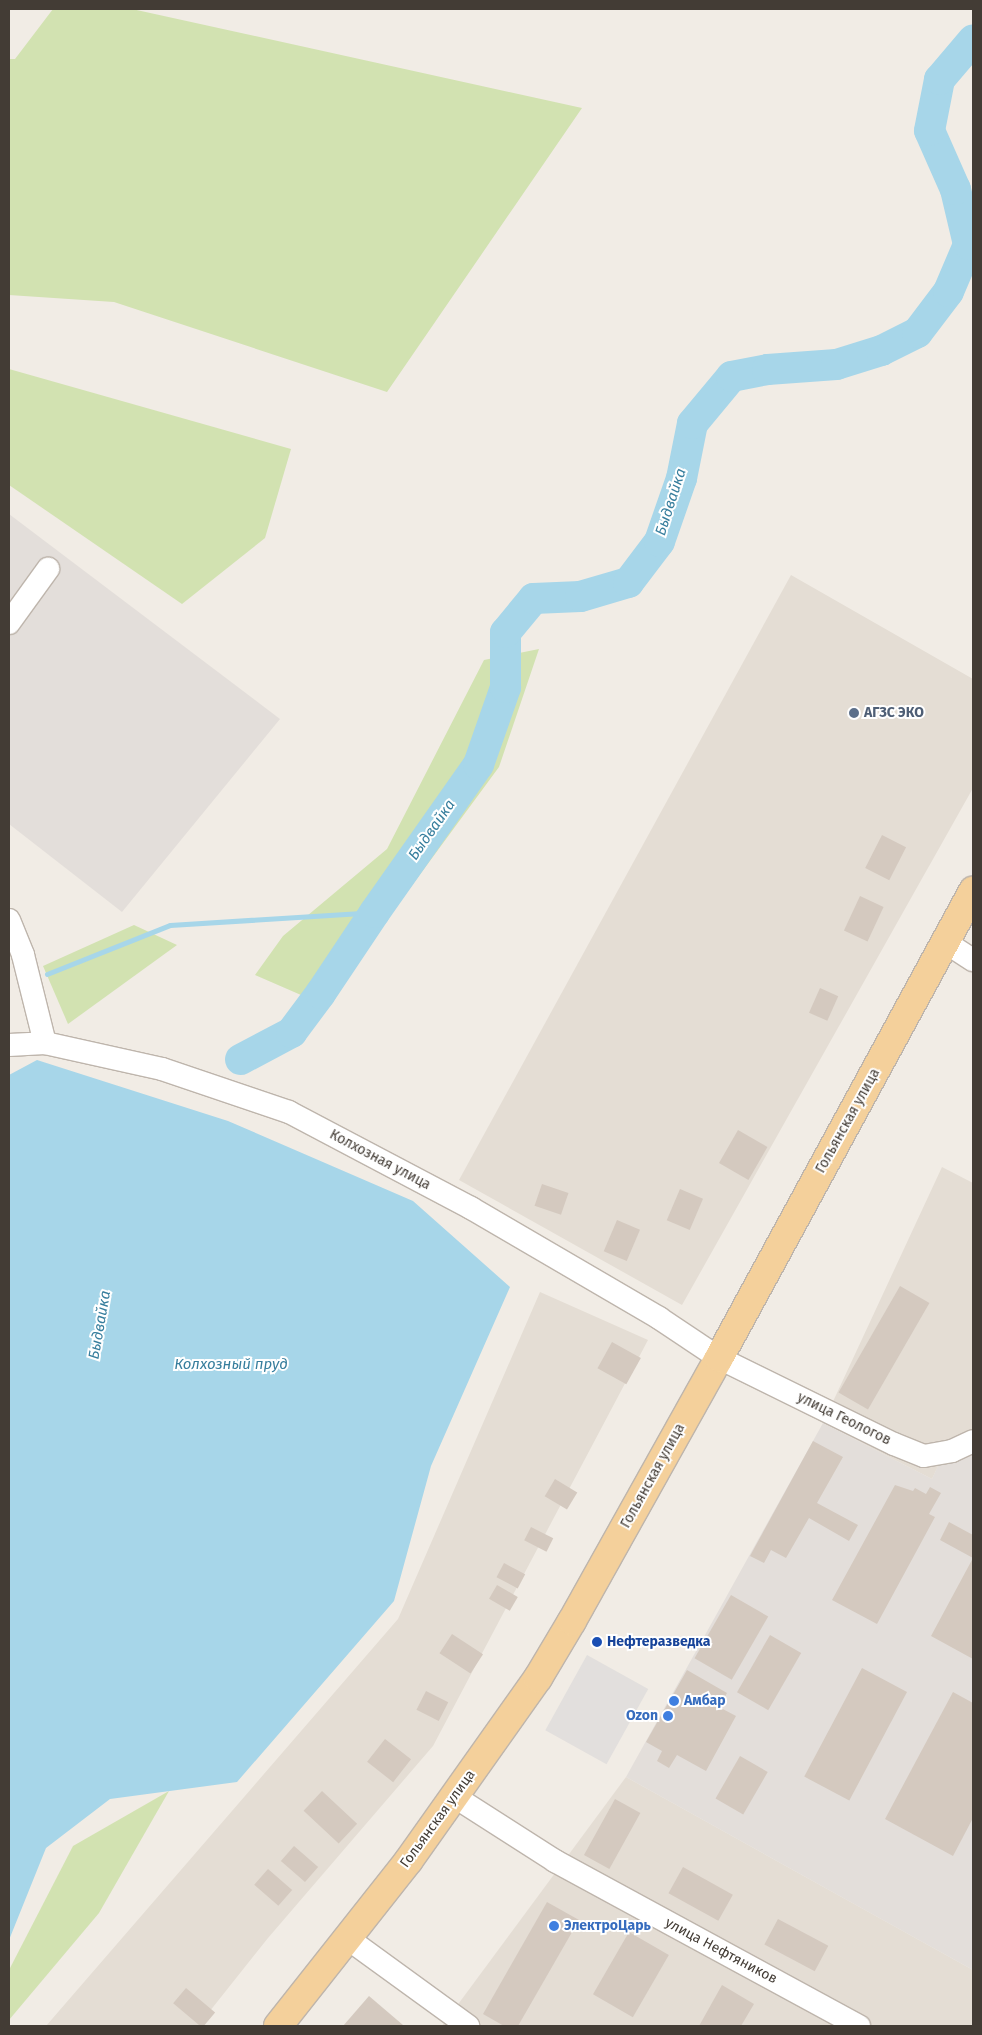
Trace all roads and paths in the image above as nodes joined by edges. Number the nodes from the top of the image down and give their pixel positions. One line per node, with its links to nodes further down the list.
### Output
1 (48, 569): 2 (street)
2 (9, 623)
3 (973, 891): 5 (main road, Гольянская улица)
4 (9, 920): 7 (street)
5 (945, 942): 6 (street); 9 (main road, Гольянская улица)
6 (973, 960)
7 (45, 1043): 8 (street, Колхозная улица); 9 (street, Колхозная улица)
8 (9, 1045)
9 (719, 1358): 10 (street, улица Геологов); 11 (main road, Гольянская улица)
10 (973, 1441)
11 (455, 1797): 12 (main road, Гольянская улица); 15 (street, улица Нефтяников)
12 (347, 1938): 13 (main road, Гольянская улица); 14 (street)
13 (278, 2026)
14 (468, 2026)
15 (860, 2026)

